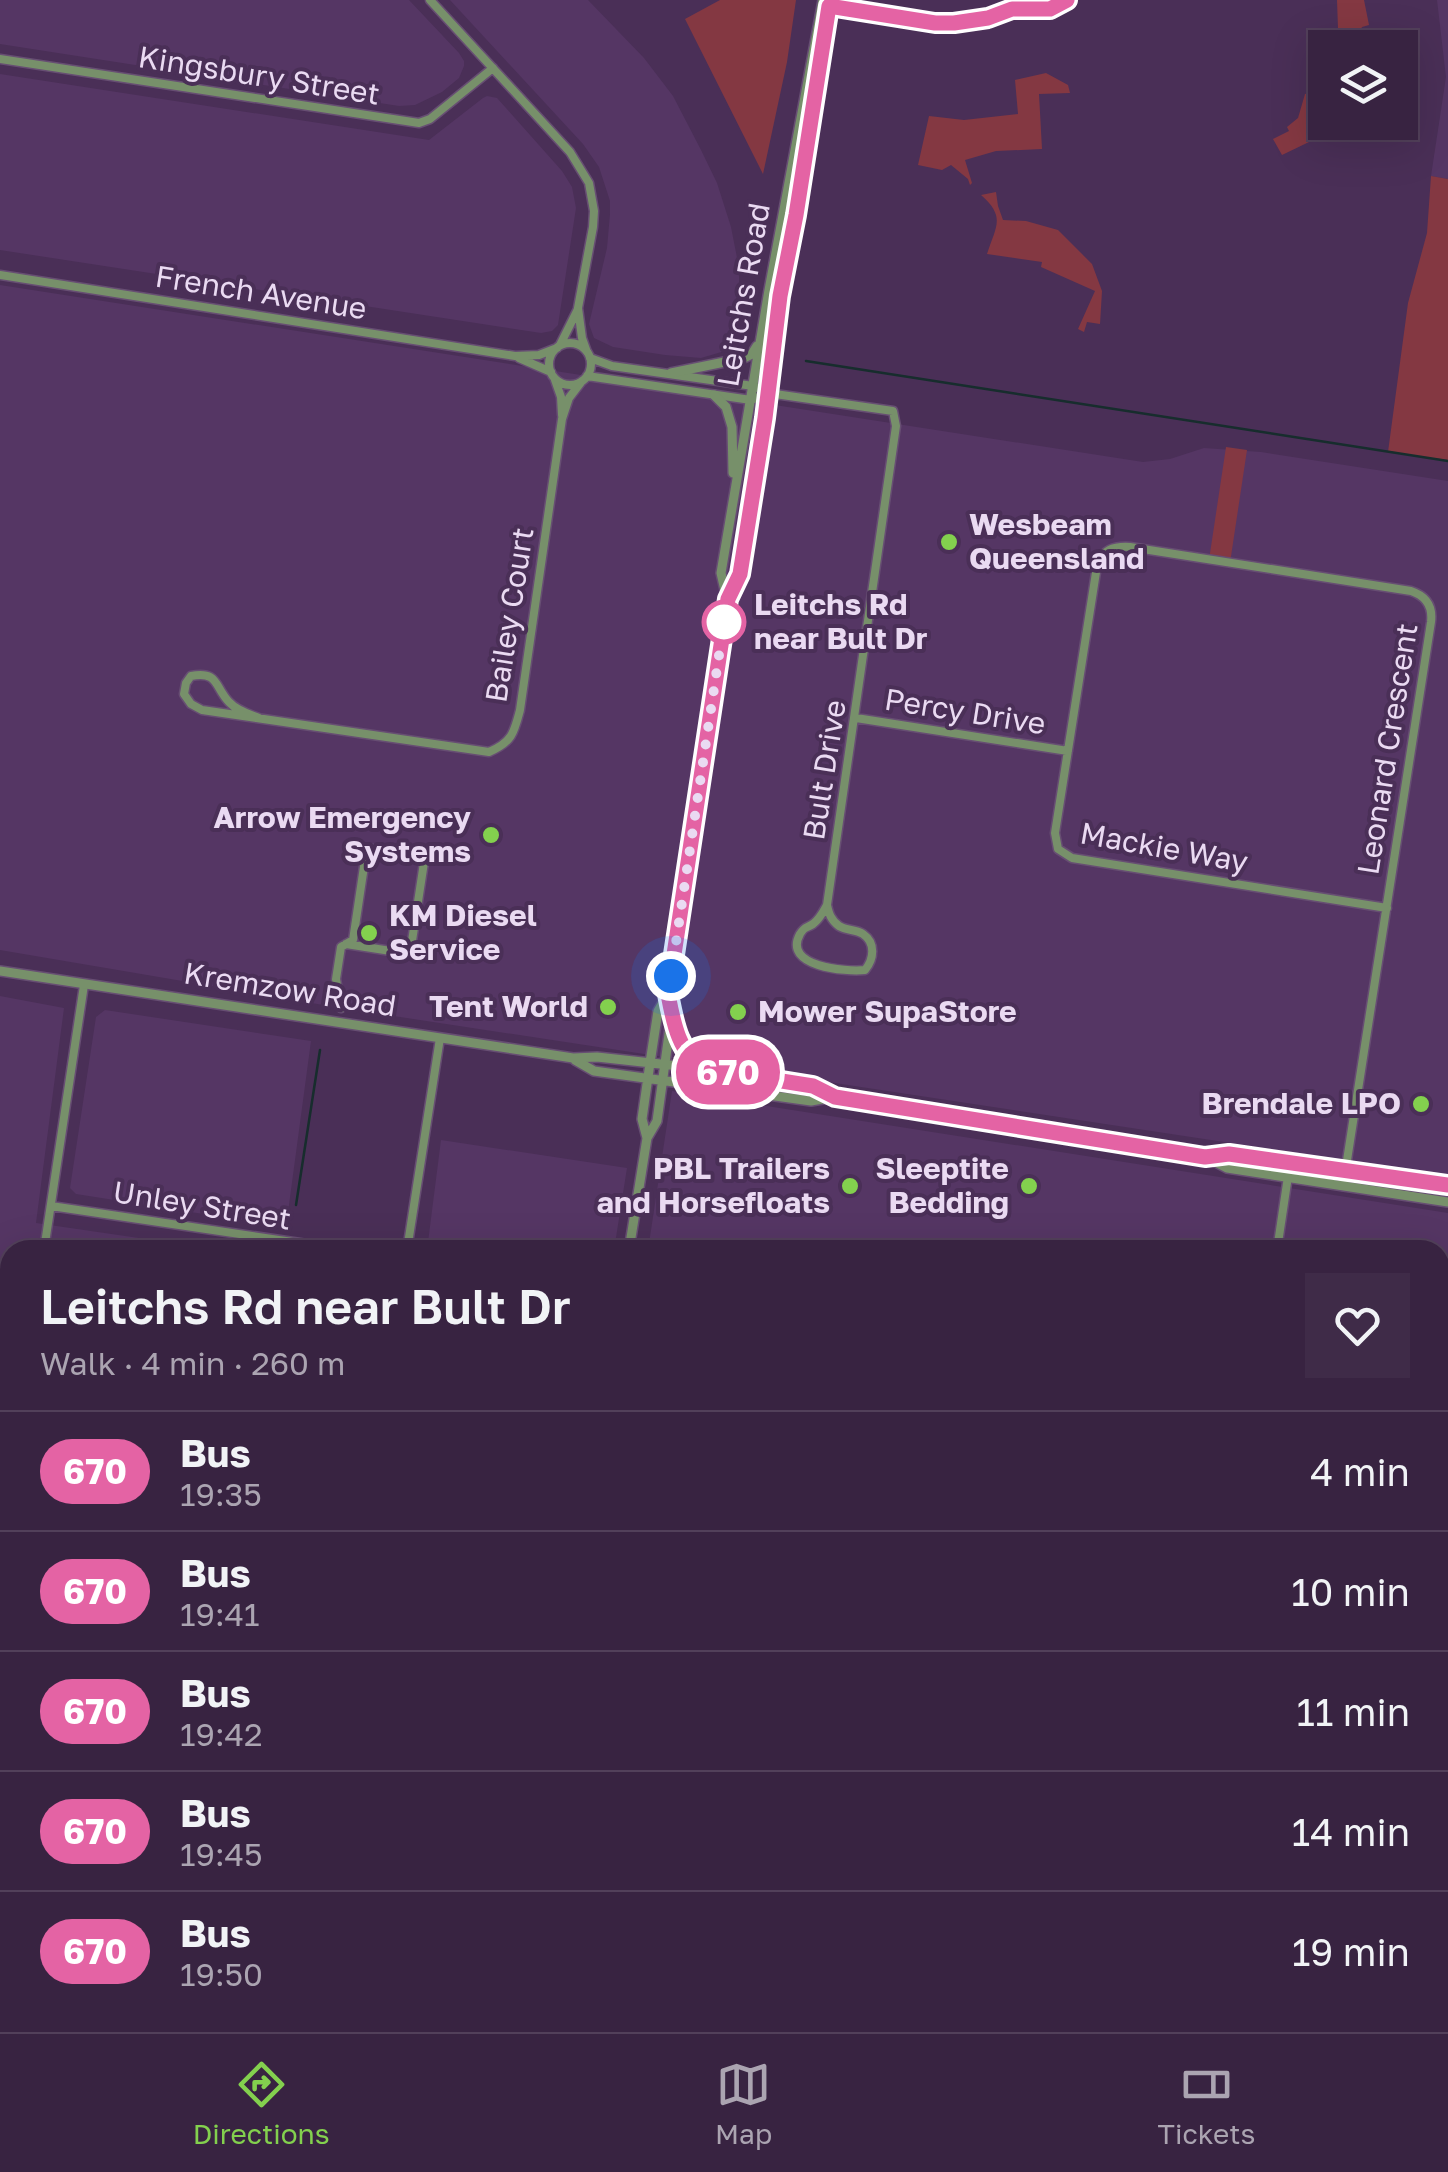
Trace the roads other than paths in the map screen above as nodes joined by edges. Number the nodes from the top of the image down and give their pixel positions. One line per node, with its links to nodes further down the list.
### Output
1 (430, 0): 8 (street)
2 (1026, 0): 6 (street)
3 (1062, 1): 5 (street)
4 (826, 3): 6 (street); 11 (street, Leitchs Road); 19 (street, Leitchs Road)
5 (1038, 4): 6 (street)
6 (1012, 9)
7 (0, 59): 8 (street, Kingsbury Street)
8 (493, 68): 10 (street)
9 (0, 275): 14 (street, French Avenue)
10 (578, 308): 12 (street); 13 (street)
11 (760, 341): 15 (street); 18 (street, Leitchs Road)
12 (558, 346): 13 (street); 14 (street, French Avenue); 16 (street)
13 (588, 355): 15 (street); 17 (street)
14 (515, 356): 16 (street, French Avenue)
15 (672, 373): 18 (street)
16 (553, 375): 17 (street); 22 (street, Bailey Court)
17 (584, 379): 20 (street); 22 (street, Bailey Court)
18 (753, 386): 19 (street); 21 (street, Leitchs Road)
19 (768, 394): 21 (street); 25 (street, Leitchs Road); 27 (street, Bult Drive)
20 (714, 395): 21 (street); 23 (street)
21 (751, 400): 23 (street, Leitchs Road)
22 (562, 419): 26 (street, Bailey Court)
23 (732, 516): 25 (street, Leitchs Road)
24 (1106, 552): 28 (street, Mackie Way); 30 (street, Leonard Crescent)
25 (728, 599): 34 (street, Leitchs Road)
26 (260, 718): 26 (street, Bailey Court)
27 (856, 718): 28 (street, Percy Drive); 29 (street, Bult Drive)
28 (1068, 751): 30 (street, Mackie Way)
29 (827, 905): 29 (street, Bult Drive)
30 (1387, 908): 48 (street, Leonard Crescent)
31 (346, 944): 31 (street); 35 (street)
32 (0, 972): 33 (street, Kremzow Road)
33 (84, 984): 37 (street, Kremzow Road); 53 (street)
34 (668, 994): 36 (street, Leitchs Road); 39 (street, Leitchs Road)
35 (341, 1008)
36 (672, 1012): 40 (street, Leitchs Road); 41 (street)
37 (440, 1038): 38 (street, Kremzow Road); 56 (street)
38 (573, 1058): 39 (street, Kremzow Road); 42 (street, Kremzow Road)
39 (650, 1063): 40 (street, Kremzow Road); 42 (street, Leitchs Road)
40 (664, 1065): 41 (street, Kremzow Road); 43 (street, Leitchs Road)
41 (706, 1069): 44 (street, Kremzow Road)
42 (648, 1078): 43 (street, Kremzow Road); 45 (street, Leitchs Road)
43 (663, 1080): 44 (street, Kremzow Road); 45 (street, Leitchs Road)
44 (835, 1097): 46 (street, Kremzow Road)
45 (647, 1138): 57 (street, Leitchs Road)
46 (1205, 1157): 47 (street, Kremzow Road); 49 (street, Kremzow Road)
47 (1290, 1163): 48 (street, Kremzow Road); 49 (street)
48 (1345, 1171): 50 (street, Leonard Crescent); 51 (street, Kremzow Road)
49 (1288, 1178): 50 (street, Kremzow Road); 58 (street)
50 (1343, 1186): 52 (street, Kremzow Road)
51 (1448, 1186)
52 (1448, 1202)
53 (50, 1206): 54 (street); 55 (street, Unley Street)
54 (45, 1240)
55 (279, 1240)
56 (410, 1240)
57 (632, 1240)
58 (1279, 1240)

